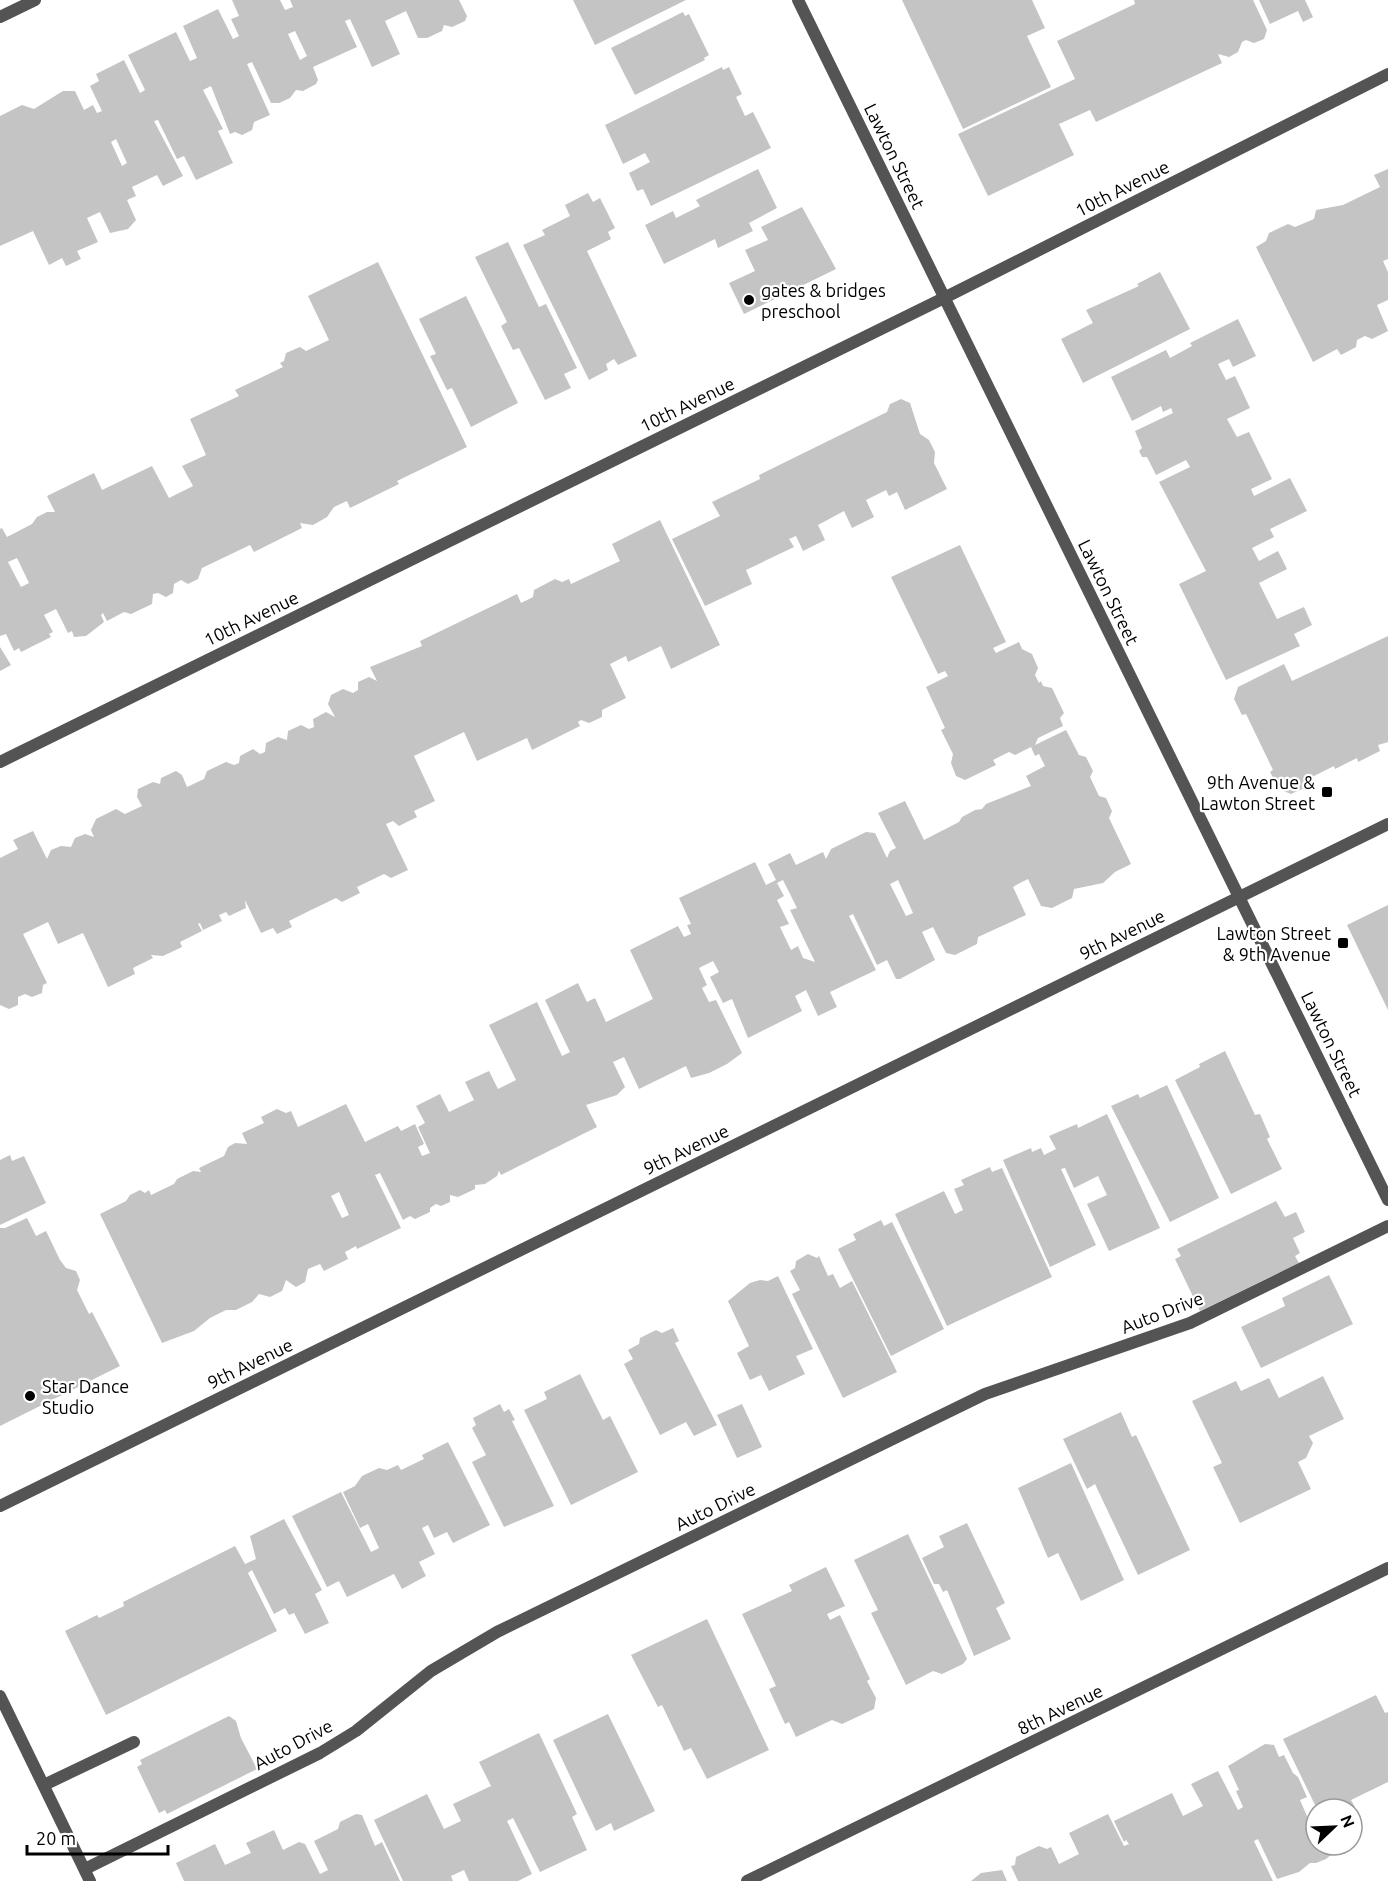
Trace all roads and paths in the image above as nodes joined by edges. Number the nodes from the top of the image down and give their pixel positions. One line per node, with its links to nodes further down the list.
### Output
1 (35, 0): 3 (street)
2 (798, 0): 5 (street, Lawton Street)
3 (0, 17)
4 (1388, 74): 5 (street, 10th Avenue)
5 (944, 298): 6 (street, 10th Avenue); 8 (street, Lawton Street)
6 (0, 762)
7 (1388, 824): 8 (street, 9th Avenue)
8 (1239, 897): 9 (street, Lawton Street); 11 (street, 9th Avenue)
9 (1388, 1200)
10 (1388, 1226): 16 (street, Auto Drive)
11 (0, 1506)
12 (1388, 1568): 17 (street, 8th Avenue)
13 (0, 1696): 15 (street)
14 (134, 1742): 15 (street)
15 (44, 1785): 16 (street)
16 (87, 1875)
17 (747, 1881)

